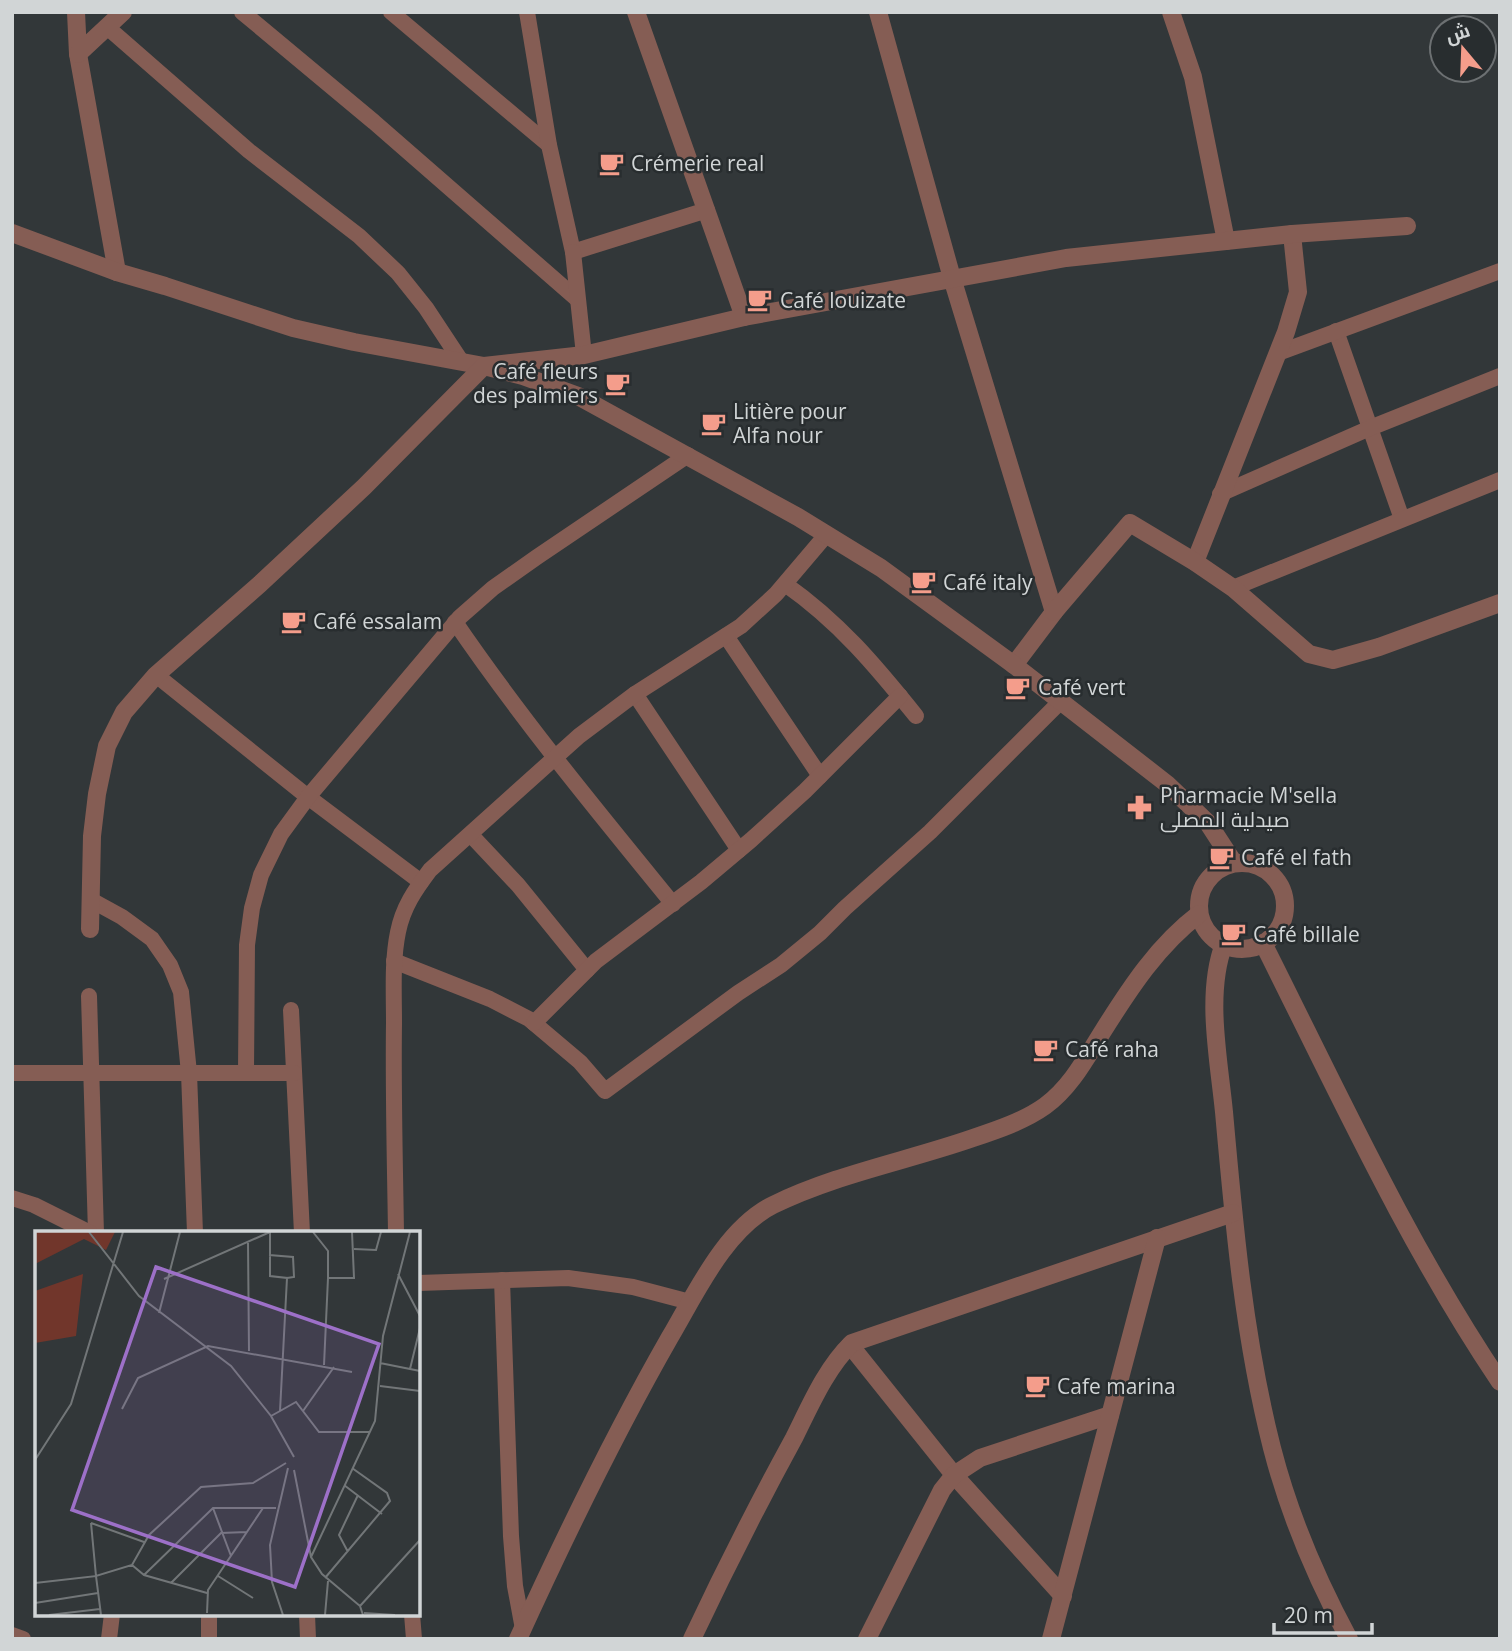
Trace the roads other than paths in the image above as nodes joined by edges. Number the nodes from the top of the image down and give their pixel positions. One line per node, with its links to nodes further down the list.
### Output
1 (76, 12): 10 (street)
2 (123, 12): 9 (street)
3 (242, 12): 21 (lane)
4 (391, 12): 11 (lane)
5 (527, 12): 11 (lane)
6 (636, 12): 12 (street)
7 (878, 12): 20 (street)
8 (1171, 12): 16 (street)
9 (107, 27): 10 (street); 26 (lane)
10 (78, 54): 19 (street)
11 (549, 145): 17 (lane)
12 (707, 210): 17 (lane); 22 (street)
13 (1407, 226): 15 (street)
14 (12, 233): 19 (street)
15 (1292, 234): 16 (street); 24 (street)
16 (1226, 241): 20 (street)
17 (573, 252): 21 (lane)
18 (1500, 271): 23 (lane)
19 (117, 272): 26 (street)
20 (952, 278): 22 (street); 39 (street)
21 (577, 299): 25 (lane)
22 (744, 317): 25 (street)
23 (1336, 331): 24 (lane); 29 (lane)
24 (1278, 353): 32 (street)
25 (584, 355): 27 (street)
26 (461, 361): 27 (street)
27 (484, 366): 30 (street); 43 (street)
28 (1500, 376): 29 (lane)
29 (1370, 428): 32 (lane); 33 (lane)
30 (688, 455): 34 (street); 40 (lane)
31 (1500, 480): 33 (lane)
32 (1220, 494): 35 (street)
33 (1402, 519): 37 (lane)
34 (827, 534): 36 (lane); 42 (street)
35 (1195, 562): 37 (street); 39 (street)
36 (785, 584): 41 (lane); 45 (lane)
37 (1233, 588): 38 (street)
38 (1500, 603)
39 (1054, 612): 42 (street)
40 (455, 622): 48 (lane); 50 (lane)
41 (726, 636): 44 (lane); 49 (lane)
42 (1014, 665): 46 (street)
43 (156, 675): 50 (lane); 55 (street)
44 (635, 694): 48 (lane); 52 (lane)
45 (900, 696): 47 (lane); 49 (lane)
46 (1061, 701): 53 (street); 65 (lane)
47 (916, 716)
48 (555, 758): 51 (lane); 56 (lane)
49 (820, 776): 52 (lane)
50 (307, 797): 54 (lane); 66 (lane)
51 (471, 835): 54 (lane); 62 (lane)
52 (739, 850): 56 (lane)
53 (1234, 863): 57 (street); 59 (street)
54 (421, 882): 61 (lane)
55 (90, 900): 58 (street); 69 (lane)
56 (673, 904): 62 (lane)
57 (1199, 914): 60 (street); 81 (street)
58 (89, 929)
59 (1263, 943): 60 (street); 83 (street)
60 (1223, 944): 72 (street)
61 (394, 961): 65 (lane); 77 (lane)
62 (587, 970): 65 (lane)
63 (89, 996): 68 (lane)
64 (290, 1010): 70 (lane)
65 (534, 1023)
66 (246, 1072): 69 (lane); 70 (lane)
67 (12, 1073): 68 (lane)
68 (91, 1073): 69 (lane); 74 (lane)
69 (189, 1073): 75 (lane)
70 (294, 1073): 76 (lane)
71 (12, 1198): 73 (lane)
72 (1233, 1213): 78 (street); 101 (street)
73 (86, 1231)
74 (96, 1231)
75 (195, 1231)
76 (302, 1231)
77 (396, 1231)
78 (1157, 1238): 82 (street); 84 (street)
79 (502, 1280): 80 (lane); 81 (lane); 91 (lane)
80 (420, 1283)
81 (690, 1302): 91 (street)
82 (850, 1345): 85 (street); 98 (street)
83 (1500, 1382)
84 (1110, 1415): 85 (street); 86 (street)
85 (954, 1475): 86 (street); 99 (street)
86 (1063, 1596): 100 (street)
87 (111, 1616): 94 (lane)
88 (209, 1616): 95 (lane)
89 (307, 1616): 96 (lane)
90 (412, 1616): 97 (lane)
91 (520, 1634)
92 (12, 1635): 93 (lane)
93 (23, 1639)
94 (109, 1639)
95 (209, 1639)
96 (308, 1639)
97 (414, 1639)
98 (692, 1639)
99 (867, 1639)
100 (1051, 1639)
101 (1349, 1639)

